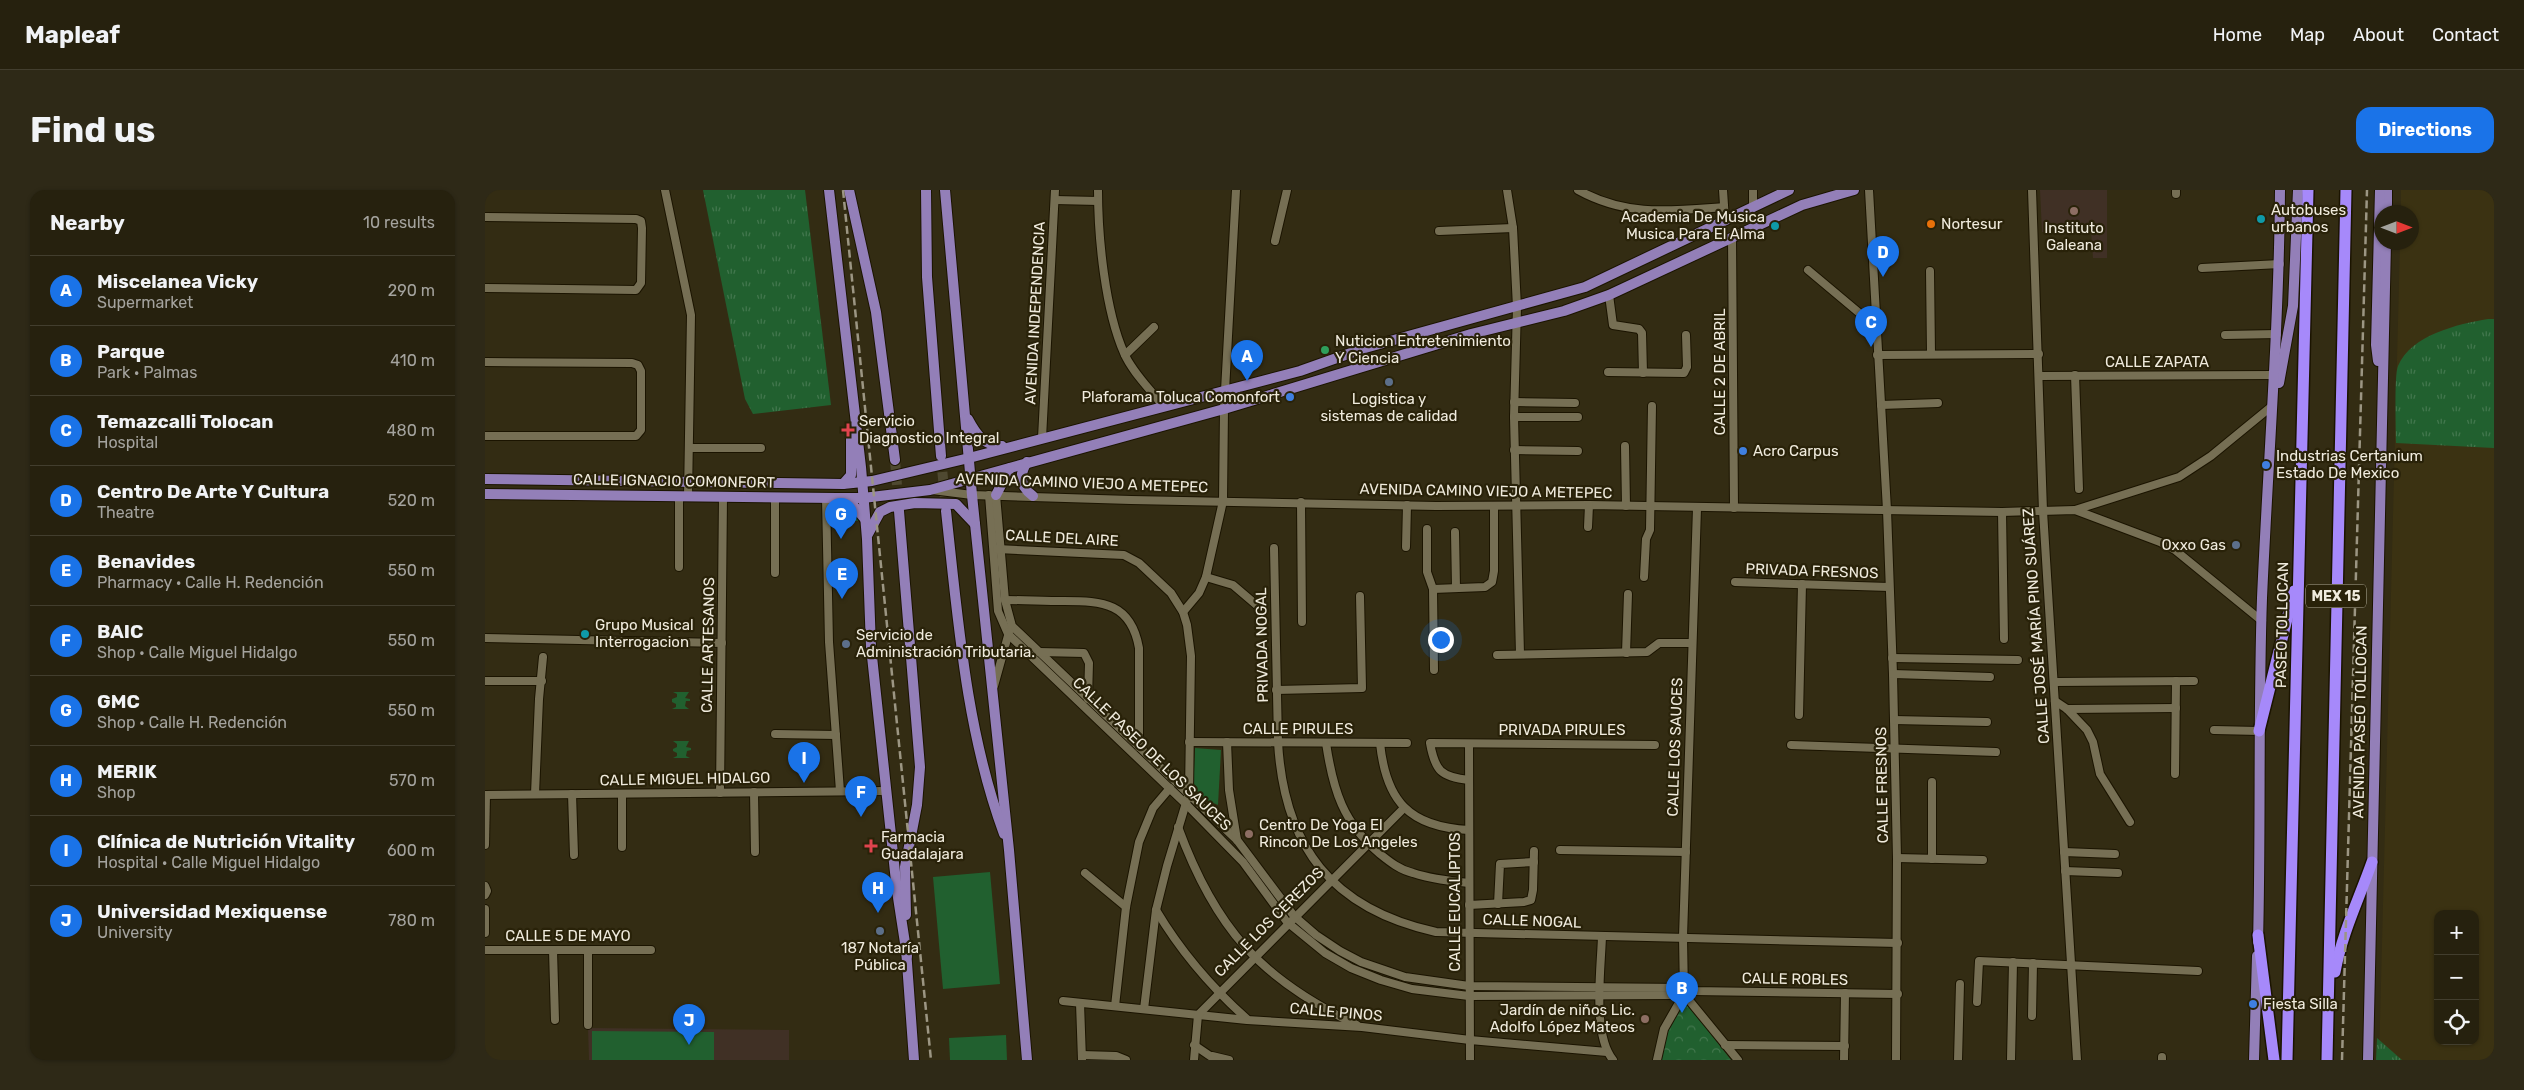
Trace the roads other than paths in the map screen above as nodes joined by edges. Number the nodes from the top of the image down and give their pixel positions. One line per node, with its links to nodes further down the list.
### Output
1 (665, 190): 78 (street)
2 (829, 190): 63 (main road)
3 (849, 190): 84 (main road)
4 (926, 190): 82 (main road)
5 (945, 190): 71 (main road)
6 (1055, 190): 25 (street, AVENIDA INDEPENDENCIA)
7 (1098, 190): 26 (street)
8 (1236, 190): 61 (street)
9 (1287, 190): 36 (street)
10 (1507, 190): 33 (street)
11 (1578, 190): 30 (street)
12 (1723, 190): 30 (street)
13 (1753, 190): 29 (street)
14 (1789, 190): 24 (main road, CALLE IGNACIO COMONFORT)
15 (1854, 190): 35 (main road, CALLE IGNACIO COMONFORT)
16 (1869, 190): 47 (street, CALLE FRESNOS)
17 (2032, 190): 52 (street, CALLE JOSÉ MARÍA PINO SUÁREZ)
18 (2280, 190): 38 (main road)
19 (2298, 190): 69 (main road)
20 (2308, 190): 129 (highway, PASEO TOLLOCAN / MEX 15)
21 (2346, 190): 275 (highway, MEX 15)
22 (2380, 190): 27 (main road, AVENIDA PASEO TOLLOCAN)
23 (2387, 190): 28 (main road)
24 (1769, 195): 29 (main road, CALLE IGNACIO COMONFORT)
25 (1055, 200): 26 (street); 75 (street, AVENIDA INDEPENDENCIA)
26 (1098, 201): 53 (street)
27 (2381, 205)
28 (2387, 205)
29 (1753, 206): 32 (main road, CALLE IGNACIO COMONFORT)
30 (1724, 207): 32 (street)
31 (485, 217): 42 (street)
32 (1725, 220): 44 (main road, CALLE IGNACIO COMONFORT)
33 (1513, 228): 34 (street); 44 (street)
34 (1439, 231)
35 (1732, 237): 43 (main road, CALLE IGNACIO COMONFORT); 112 (street, CALLE 2 DE ABRIL)
36 (1275, 241)
37 (2382, 250): 231 (main road, AVENIDA PASEO TOLLOCAN)
38 (2280, 264): 39 (street); 49 (main road)
39 (2202, 268)
40 (1808, 270): 47 (street)
41 (1930, 271): 51 (street)
42 (485, 288)
43 (1609, 295): 45 (main road, CALLE IGNACIO COMONFORT); 57 (street)
44 (1517, 307): 45 (street); 61 (main road, CALLE IGNACIO COMONFORT)
45 (1516, 322): 62 (street); 70 (main road, CALLE IGNACIO COMONFORT)
46 (1154, 326): 53 (street)
47 (1876, 327): 54 (street, CALLE FRESNOS)
48 (1686, 334): 57 (street)
49 (2277, 334): 50 (street); 59 (main road)
50 (2225, 335)
51 (1931, 354): 52 (street); 54 (street)
52 (2039, 354): 60 (street, CALLE JOSÉ MARÍA PINO SUÁREZ)
53 (1125, 355): 67 (street)
54 (1877, 355): 66 (street, CALLE FRESNOS)
55 (485, 362): 74 (street)
56 (1608, 372): 57 (street)
57 (1643, 374)
58 (2075, 375): 59 (street, CALLE ZAPATA); 60 (street, CALLE ZAPATA); 92 (street)
59 (2274, 375): 69 (main road)
60 (2039, 376): 117 (street, CALLE JOSÉ MARÍA PINO SUÁREZ)
61 (1225, 391): 67 (main road, CALLE IGNACIO COMONFORT); 70 (street)
62 (1513, 402): 64 (street); 72 (street)
63 (852, 403): 89 (main road); 91 (main road)
64 (1575, 403)
65 (1938, 403): 66 (street)
66 (1881, 405): 114 (street, CALLE FRESNOS)
67 (1163, 406): 75 (main road, CALLE IGNACIO COMONFORT)
68 (1652, 406): 110 (street)
69 (2272, 406): 115 (street); 146 (main road)
70 (1224, 409): 85 (main road, CALLE IGNACIO COMONFORT); 103 (street)
71 (967, 417): 76 (main road); 83 (main road)
72 (1513, 417): 73 (street); 80 (street)
73 (1578, 417)
74 (485, 436)
75 (1041, 438): 76 (main road, CALLE IGNACIO COMONFORT)
76 (1011, 446): 83 (main road, CALLE IGNACIO COMONFORT)
77 (1625, 446): 109 (street)
78 (689, 448): 79 (street); 90 (street)
79 (761, 448)
80 (1514, 450): 81 (street); 108 (street)
81 (1578, 452)
82 (941, 456)
83 (969, 458): 87 (main road); 89 (main road, CALLE IGNACIO COMONFORT)
84 (895, 460)
85 (1027, 462): 86 (main road, CALLE IGNACIO COMONFORT); 98 (main road)
86 (1010, 468): 87 (main road, CALLE IGNACIO COMONFORT); 96 (main road)
87 (971, 478): 93 (main road, CALLE IGNACIO COMONFORT); 95 (main road)
88 (485, 479): 90 (main road, CALLE IGNACIO COMONFORT)
89 (862, 482): 91 (main road, CALLE IGNACIO COMONFORT); 102 (main road)
90 (688, 483): 91 (main road, CALLE IGNACIO COMONFORT); 97 (street)
91 (843, 484)
92 (2079, 489)
93 (930, 490): 95 (street, AVENIDA CAMINO VIEJO A METEPEC); 102 (main road, CALLE IGNACIO COMONFORT)
94 (485, 494): 97 (main road, CALLE IGNACIO COMONFORT)
95 (972, 495): 96 (street, AVENIDA CAMINO VIEJO A METEPEC); 120 (main road)
96 (992, 495): 98 (street, AVENIDA CAMINO VIEJO A METEPEC); 127 (street)
97 (683, 496): 99 (main road, CALLE IGNACIO COMONFORT); 128 (street)
98 (1033, 496): 103 (street, AVENIDA CAMINO VIEJO A METEPEC)
99 (723, 497): 100 (main road, CALLE IGNACIO COMONFORT); 152 (street, CALLE ARTESANOS)
100 (775, 498): 101 (main road, CALLE IGNACIO COMONFORT); 130 (street)
101 (832, 498): 102 (main road, CALLE IGNACIO COMONFORT); 119 (main road); 182 (street)
102 (863, 498): 119 (main road)
103 (1223, 501): 104 (street, AVENIDA CAMINO VIEJO A METEPEC); 132 (street)
104 (1301, 502): 105 (street, AVENIDA CAMINO VIEJO A METEPEC); 147 (street)
105 (1407, 505): 107 (street, AVENIDA CAMINO VIEJO A METEPEC); 125 (street)
106 (1589, 505): 108 (street, AVENIDA CAMINO VIEJO A METEPEC); 109 (street, AVENIDA CAMINO VIEJO A METEPEC); 121 (street)
107 (1494, 506): 108 (street, AVENIDA CAMINO VIEJO A METEPEC); 136 (street)
108 (1517, 506): 156 (street)
109 (1626, 506): 110 (street, AVENIDA CAMINO VIEJO A METEPEC)
110 (1650, 507): 111 (street, AVENIDA CAMINO VIEJO A METEPEC); 131 (street)
111 (1697, 508): 112 (street, AVENIDA CAMINO VIEJO A METEPEC); 153 (street, CALLE LOS SAUCES)
112 (1734, 508): 114 (street, AVENIDA CAMINO VIEJO A METEPEC)
113 (899, 510): 257 (main road)
114 (1887, 510): 118 (street, AVENIDA CAMINO VIEJO A METEPEC); 135 (street, CALLE FRESNOS)
115 (2075, 510): 117 (street, AVENIDA CAMINO VIEJO A METEPEC); 146 (street)
116 (946, 511): 219 (main road)
117 (2043, 511): 118 (street, AVENIDA CAMINO VIEJO A METEPEC); 168 (street, CALLE JOSÉ MARÍA PINO SUÁREZ)
118 (2002, 512): 151 (street)
119 (865, 519): 124 (main road)
120 (975, 524): 124 (main road); 141 (main road)
121 (1588, 527)
122 (1427, 529): 137 (street)
123 (1455, 532): 136 (street)
124 (867, 539): 201 (main road)
125 (1406, 547)
126 (1274, 548): 169 (street, PRIVADA NOGAL)
127 (997, 549): 140 (street, CALLE PASEO DE LOS SAUCES); 143 (street, CALLE PASEO DE LOS SAUCES); 144 (street, CALLE DEL AIRE)
128 (679, 567)
129 (2299, 572): 180 (highway); 307 (highway, PASEO TOLLOCAN / MEX 15)
130 (775, 573)
131 (1644, 577)
132 (1207, 578): 142 (street); 144 (street)
133 (1735, 582): 134 (street, PRIVADA FRESNOS)
134 (1802, 584): 135 (street, PRIVADA FRESNOS); 176 (street)
135 (1889, 587): 159 (street, CALLE FRESNOS)
136 (1456, 588): 137 (street)
137 (1433, 589): 161 (street)
138 (1628, 594): 155 (street)
139 (1360, 596): 169 (street)
140 (1005, 600): 145 (street, CALLE PASEO DE LOS SAUCES); 189 (street)
141 (983, 604): 143 (street); 170 (main road)
142 (1260, 608)
143 (998, 611): 145 (street); 149 (street, CALLE PASEO DE LOS SAUCES)
144 (1183, 612): 183 (street, CALLE DEL AIRE)
145 (1008, 616): 148 (street, CALLE PASEO DE LOS SAUCES)
146 (2262, 620): 180 (main road)
147 (1303, 622)
148 (1012, 626): 149 (street); 154 (street, CALLE PASEO DE LOS SAUCES)
149 (1008, 634): 170 (street); 173 (street, CALLE PASEO DE LOS SAUCES)
150 (485, 638): 152 (street)
151 (2005, 639)
152 (722, 642): 203 (street, CALLE ARTESANOS)
153 (1692, 642): 155 (street); 223 (street, CALLE LOS SAUCES)
154 (1039, 652): 171 (street, CALLE PASEO DE LOS SAUCES); 171 (street)
155 (1626, 653): 156 (street)
156 (1520, 654): 157 (street)
157 (1497, 655)
158 (543, 657): 165 (street)
159 (1892, 658): 160 (street); 162 (street, CALLE FRESNOS)
160 (2018, 660)
161 (1434, 670)
162 (1893, 674): 163 (street); 177 (street, CALLE FRESNOS)
163 (1991, 677)
164 (485, 681): 165 (street)
165 (541, 681): 204 (street)
166 (2176, 681): 167 (street); 168 (street); 174 (street)
167 (2194, 681)
168 (2054, 682): 172 (street, CALLE JOSÉ MARÍA PINO SUÁREZ)
169 (1276, 690): 185 (street, PRIVADA NOGAL)
170 (993, 692): 219 (main road)
171 (1089, 698): 173 (street); 189 (street, CALLE PASEO DE LOS SAUCES)
172 (2055, 701): 175 (street); 224 (street, CALLE JOSÉ MARÍA PINO SUÁREZ)
173 (1082, 705): 195 (street, CALLE PASEO DE LOS SAUCES)
174 (2176, 708): 175 (street); 196 (street)
175 (2067, 709): 211 (street)
176 (1799, 714)
177 (1894, 720): 178 (street); 193 (street, CALLE FRESNOS)
178 (1987, 722)
179 (2214, 730): 180 (street)
180 (2259, 732): 248 (main road)
181 (775, 734): 182 (street)
182 (836, 735): 200 (street)
183 (1189, 742): 184 (street, CALLE PIRULES); 207 (street, CALLE DEL AIRE)
184 (1227, 742): 185 (street, CALLE PIRULES); 215 (street, CALLE PASEO DE LOS SAUCES)
185 (1278, 742): 186 (street, CALLE PIRULES); 235 (street, CALLE NOGAL)
186 (1327, 743): 187 (street, CALLE PIRULES); 216 (street)
187 (1380, 743): 188 (street, CALLE PIRULES); 210 (street)
188 (1407, 743)
189 (1139, 744): 195 (street); 207 (street, CALLE PASEO DE LOS SAUCES)
190 (1469, 744): 191 (street, PRIVADA PIRULES); 197 (street, CALLE EUCALIPTOS); 197 (street)
191 (1655, 745)
192 (1791, 745): 193 (street)
193 (1895, 748): 194 (street); 227 (street, CALLE FRESNOS)
194 (1996, 752)
195 (1138, 758): 199 (street, CALLE PASEO DE LOS SAUCES)
196 (2175, 774)
197 (1469, 780): 213 (street, CALLE EUCALIPTOS)
198 (1932, 782): 228 (street)
199 (1170, 788): 209 (street, CALLE PASEO DE LOS SAUCES); 241 (street)
200 (840, 791): 201 (street, CALLE MIGUEL HIDALGO); 202 (street, CALLE MIGUEL HIDALGO)
201 (886, 791): 257 (main road)
202 (754, 792): 203 (street, CALLE MIGUEL HIDALGO); 222 (street)
203 (720, 793): 206 (street, CALLE MIGUEL HIDALGO)
204 (535, 794): 205 (street, CALLE MIGUEL HIDALGO); 208 (street, CALLE MIGUEL HIDALGO)
205 (572, 794): 206 (street, CALLE MIGUEL HIDALGO); 226 (street)
206 (622, 794): 218 (street)
207 (1189, 794): 209 (street, CALLE DEL AIRE); 215 (street, CALLE PASEO DE LOS SAUCES)
208 (486, 795): 214 (street)
209 (1187, 804): 212 (street, CALLE DEL AIRE); 245 (street, CALLE PASEO DE LOS SAUCES)
210 (1404, 808): 213 (street); 216 (street, CALLE LOS CEREZOS)
211 (2130, 822)
212 (1179, 827): 243 (street, CALLE DEL AIRE); 258 (street)
213 (1469, 830): 236 (street, CALLE EUCALIPTOS)
214 (485, 838): 217 (street)
215 (1237, 840): 244 (street, CALLE PASEO DE LOS SAUCES)
216 (1368, 844): 235 (street, CALLE LOS CEREZOS); 236 (street)
217 (485, 845)
218 (623, 847)
219 (1009, 850): 292 (main road)
220 (1560, 850): 223 (street)
221 (1534, 851): 230 (street)
222 (755, 852)
223 (1685, 852): 250 (street, CALLE LOS SAUCES)
224 (2064, 852): 225 (street); 232 (street, CALLE JOSÉ MARÍA PINO SUÁREZ)
225 (2115, 854)
226 (573, 855)
227 (1897, 858): 228 (street); 252 (street, CALLE FRESNOS)
228 (1931, 859): 229 (street)
229 (1983, 860)
230 (1534, 862): 239 (street); 239 (street)
231 (2372, 862): 275 (highway); 309 (main road, AVENIDA PASEO TOLLOCAN)
232 (2065, 871): 234 (street); 261 (street, CALLE JOSÉ MARÍA PINO SUÁREZ)
233 (1085, 873): 241 (street)
234 (2118, 873)
235 (1330, 880): 244 (street, CALLE LOS CEREZOS); 247 (street, CALLE NOGAL)
236 (1469, 884): 240 (street, CALLE EUCALIPTOS)
237 (485, 886): 238 (street)
238 (485, 895)
239 (1498, 904): 240 (street)
240 (1469, 905): 247 (street, CALLE EUCALIPTOS)
241 (1126, 907): 276 (street)
242 (485, 909): 246 (street)
243 (1156, 910): 267 (street); 277 (street, CALLE DEL AIRE)
244 (1294, 916): 245 (street, CALLE LOS CEREZOS); 264 (street, CALLE PASEO DE LOS SAUCES)
245 (1287, 922): 258 (street, CALLE LOS CEREZOS); 270 (street, CALLE PASEO DE LOS SAUCES)
246 (485, 933): 251 (street)
247 (1470, 933): 249 (street, CALLE NOGAL); 264 (street, CALLE EUCALIPTOS)
248 (2258, 935): 305 (main road); 306 (highway)
249 (1602, 936): 250 (street, CALLE NOGAL); 265 (street)
250 (1683, 937): 252 (street, CALLE NOGAL); 266 (street, CALLE LOS SAUCES)
251 (485, 940)
252 (1898, 943): 269 (street, CALLE FRESNOS)
253 (485, 950): 254 (street, CALLE 5 DE MAYO)
254 (553, 950): 255 (street, CALLE 5 DE MAYO); 280 (street)
255 (588, 950): 256 (street, CALLE 5 DE MAYO); 282 (street)
256 (651, 950)
257 (907, 956): 291 (main road)
258 (1253, 956): 267 (street, CALLE LOS CEREZOS); 283 (street)
259 (2013, 962): 260 (street); 273 (street); 303 (street)
260 (2033, 963): 261 (street); 279 (street)
261 (2070, 965): 262 (street); 304 (street, CALLE JOSÉ MARÍA PINO SUÁREZ)
262 (2198, 971)
263 (1960, 984): 302 (street)
264 (1469, 986): 265 (street, CALLE PASEO DE LOS SAUCES); 270 (street, CALLE EUCALIPTOS)
265 (1601, 987): 266 (street, CALLE PASEO DE LOS SAUCES); 271 (street)
266 (1687, 991): 268 (street, CALLE ROBLES); 271 (street, CALLE PASEO DE LOS SAUCES); 286 (street); 298 (street)
267 (1217, 992): 278 (street, CALLE LOS CEREZOS); 281 (street)
268 (1845, 993): 269 (street, CALLE ROBLES); 287 (street)
269 (1898, 994): 301 (street, CALLE FRESNOS)
270 (1469, 996): 271 (street, CALLE PASEO DE LOS SAUCES); 284 (street, CALLE EUCALIPTOS)
271 (1601, 996): 288 (street)
272 (1063, 1001): 274 (street, CALLE PINOS)
273 (1977, 1002)
274 (1080, 1003): 276 (street, CALLE PINOS); 289 (street)
275 (2329, 1003): 308 (highway, MEX 15)
276 (1115, 1006): 277 (street, CALLE PINOS)
277 (1144, 1009): 278 (street, CALLE PINOS)
278 (1198, 1014): 281 (street, CALLE PINOS); 285 (street)
279 (2032, 1016)
280 (555, 1020)
281 (1247, 1020): 283 (street, CALLE PINOS)
282 (588, 1025)
283 (1362, 1027): 284 (street, CALLE PINOS)
284 (1470, 1040): 288 (street, CALLE PINOS); 296 (street, CALLE EUCALIPTOS)
285 (1195, 1045): 290 (street); 294 (street)
286 (1725, 1045): 287 (street); 299 (street)
287 (1845, 1046): 300 (street)
288 (1602, 1055): 297 (street)
289 (1082, 1058): 293 (street)
290 (1214, 1058): 295 (street)
291 (914, 1060)
292 (1027, 1060)
293 (1125, 1060)
294 (1194, 1060)
295 (1229, 1060)
296 (1470, 1060)
297 (1613, 1060)
298 (1657, 1060)
299 (1738, 1060)
300 (1844, 1060)
301 (1897, 1060)
302 (1958, 1060)
303 (2011, 1060)
304 (2077, 1060)
305 (2254, 1060)
306 (2274, 1060)
307 (2287, 1060)
308 (2327, 1060)
309 (2368, 1060)

